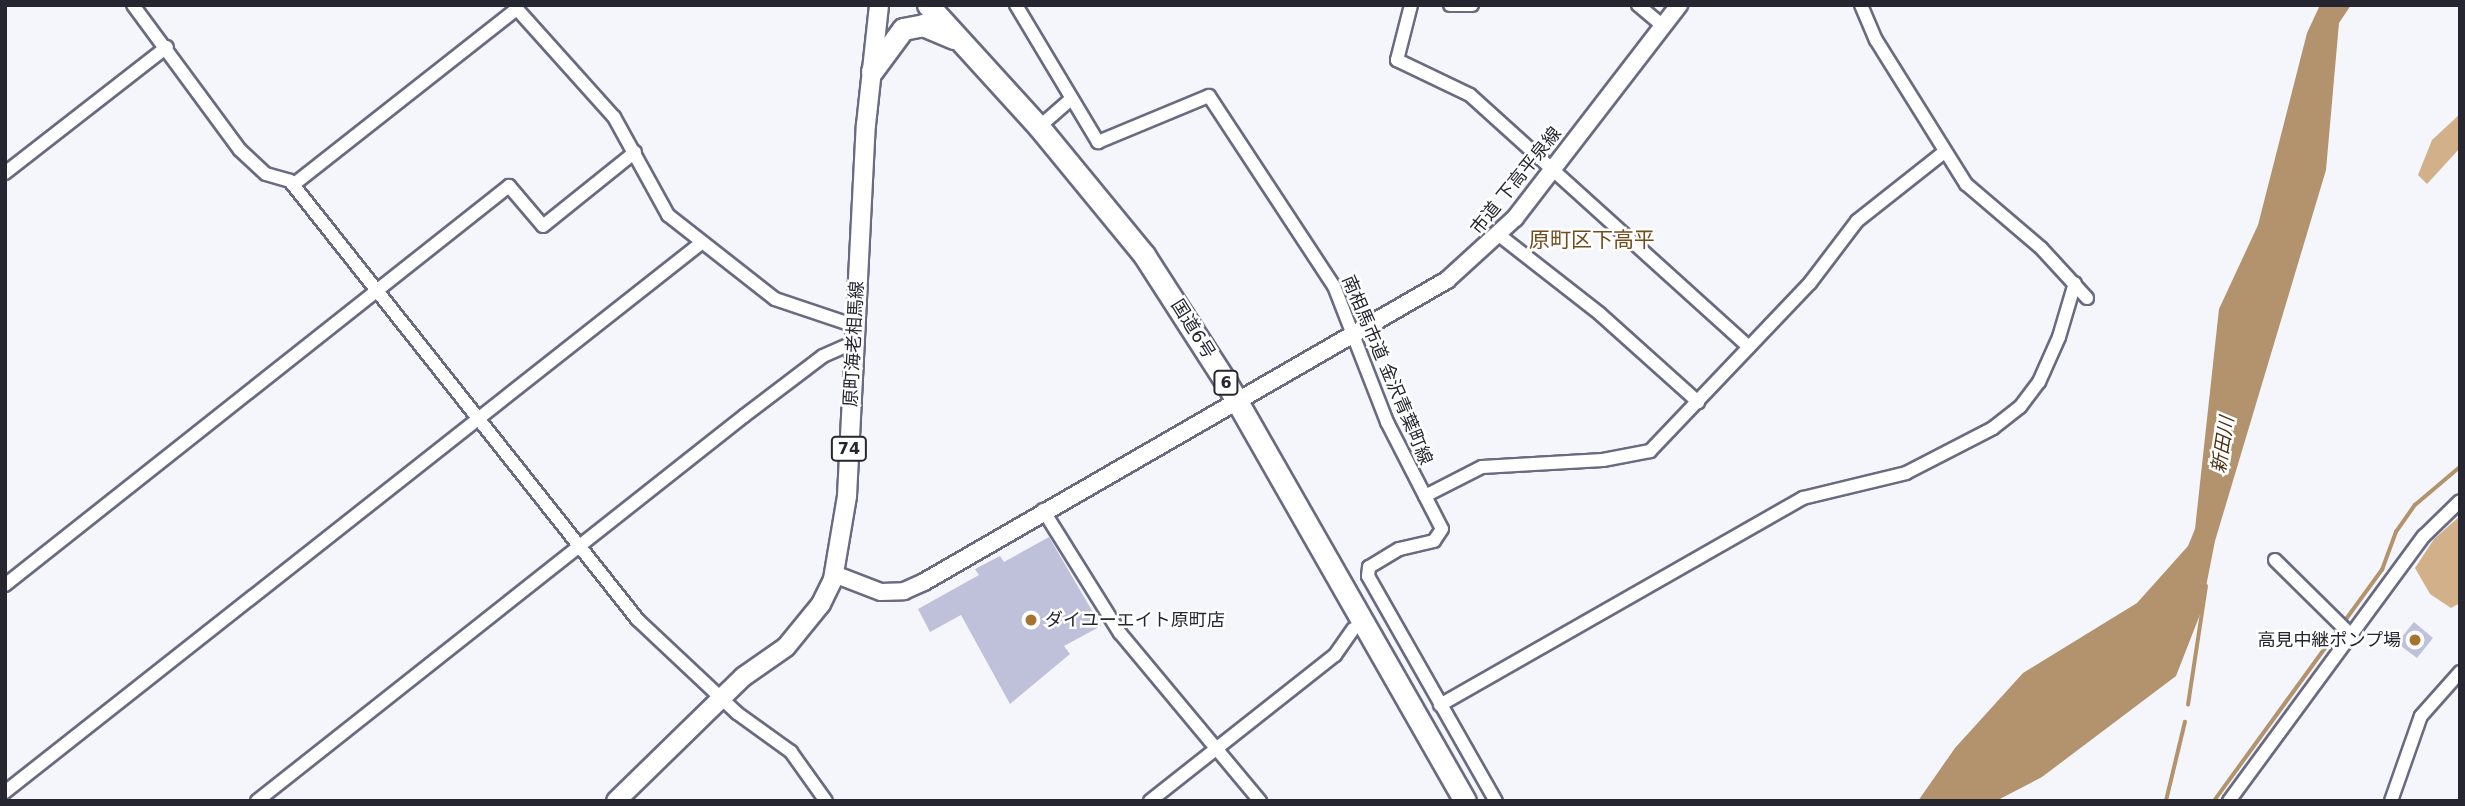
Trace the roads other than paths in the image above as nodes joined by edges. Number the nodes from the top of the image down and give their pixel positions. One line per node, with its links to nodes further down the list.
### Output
1 (133, 5): 12 (street)
2 (879, 5): 14 (main road, 原町海老相馬線 / 74)
3 (928, 5): 13 (highway, 国道6号 / 6)
4 (1016, 5): 15 (street, 南相馬市道 金沢青葉町線)
5 (1411, 5): 19 (street)
6 (1450, 5): 7 (street)
7 (1472, 5)
8 (1638, 5): 11 (street)
9 (1679, 5): 11 (street, 市道 下高平泉線)
10 (1861, 5): 18 (street)
11 (1662, 25): 19 (street, 市道 下高平泉線)
12 (167, 47): 20 (street); 21 (street)
13 (966, 47): 14 (highway); 16 (highway, 国道6号 / 6)
14 (872, 71): 28 (main road, 原町海老相馬線 / 74)
15 (1070, 100): 16 (street); 27 (street, 南相馬市道 金沢青葉町線)
16 (1039, 127): 30 (highway, 国道6号 / 6)
17 (635, 152): 21 (street); 23 (street); 25 (street)
18 (1943, 153): 24 (street); 29 (street)
19 (1552, 169): 22 (street, 市道 下高平泉線); 29 (street)
20 (5, 173)
21 (293, 186): 25 (street)
22 (1499, 236): 27 (street, 市道 下高平泉線); 31 (street)
23 (700, 244): 28 (street); 32 (street)
24 (2075, 283): 26 (street); 44 (street)
25 (378, 292): 32 (street); 39 (street)
26 (2087, 298)
27 (1355, 332): 30 (street, 市道 下高平泉線); 33 (street, 南相馬市道 金沢青葉町線)
28 (855, 334): 36 (street); 38 (main road, 原町海老相馬線 / 74)
29 (1749, 347): 31 (street)
30 (1236, 402): 35 (street, 市道 下高平泉線); 52 (highway, 国道6号 / 6)
31 (1698, 402): 33 (street)
32 (480, 420): 36 (street); 46 (street)
33 (1425, 496): 44 (street, 南相馬市道 金沢青葉町線)
34 (2460, 501): 41 (street)
35 (1043, 510): 38 (street, 市道 下高平泉線); 45 (street)
36 (580, 547): 43 (street); 47 (street)
37 (2275, 560): 41 (street)
38 (834, 575): 43 (main road, 原町海老相馬線 / 74)
39 (5, 585)
40 (1353, 629): 45 (street)
41 (2348, 631): 54 (street)
42 (2459, 675): 55 (street)
43 (721, 697): 48 (main road, 原町海老相馬線 / 74); 49 (street)
44 (1440, 705): 53 (street, 南相馬市道 金沢青葉町線)
45 (1218, 747): 50 (street); 51 (street)
46 (5, 792)
47 (257, 801)
48 (616, 801)
49 (826, 801)
50 (1150, 801)
51 (1260, 801)
52 (1465, 801)
53 (1496, 801)
54 (2229, 801)
55 (2391, 801)

